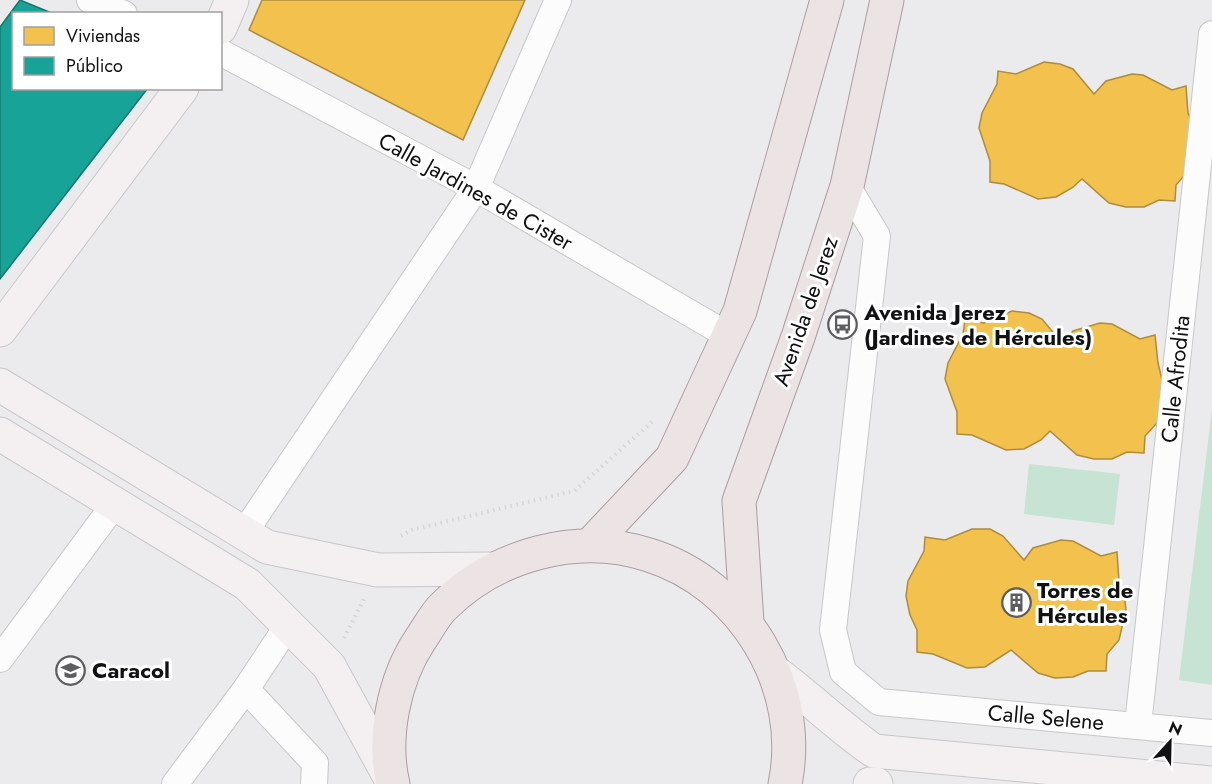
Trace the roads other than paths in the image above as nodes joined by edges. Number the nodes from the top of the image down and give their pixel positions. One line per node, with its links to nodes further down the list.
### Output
1 (90, 0): 6 (street)
2 (232, 0): 7 (street)
3 (558, 0): 12 (street)
4 (827, 0): 14 (main road)
5 (886, 0): 11 (main road, Avenida de Jerez)
6 (119, 12)
7 (222, 23)
8 (1212, 34): 26 (street, Calle Afrodita)
9 (222, 53): 12 (street, Calle Jardines de Cister)
10 (180, 90): 13 (street)
11 (847, 186): 21 (main road, Avenida de Jerez); 26 (street, Calle Selene)
12 (476, 188): 14 (street, Calle Jardines de Cister); 18 (street)
13 (0, 330)
14 (729, 336): 19 (main road)
15 (0, 386): 18 (street)
16 (0, 434): 17 (street)
17 (114, 505): 22 (street); 23 (street)
18 (244, 533): 20 (street)
19 (590, 545): 20 (main road); 21 (main road)
20 (492, 569): 28 (main road)
21 (747, 622): 24 (main road)
22 (289, 624): 25 (street); 28 (street)
23 (0, 659)
24 (775, 672): 29 (street); 32 (main road)
25 (246, 689): 30 (street); 31 (street)
26 (1138, 725): 27 (street, Calle Selene)
27 (1212, 734)
28 (392, 783)
29 (1212, 783)
30 (175, 784)
31 (314, 784)
32 (785, 784)
33 (870, 784): 34 (street)
34 (876, 784)

